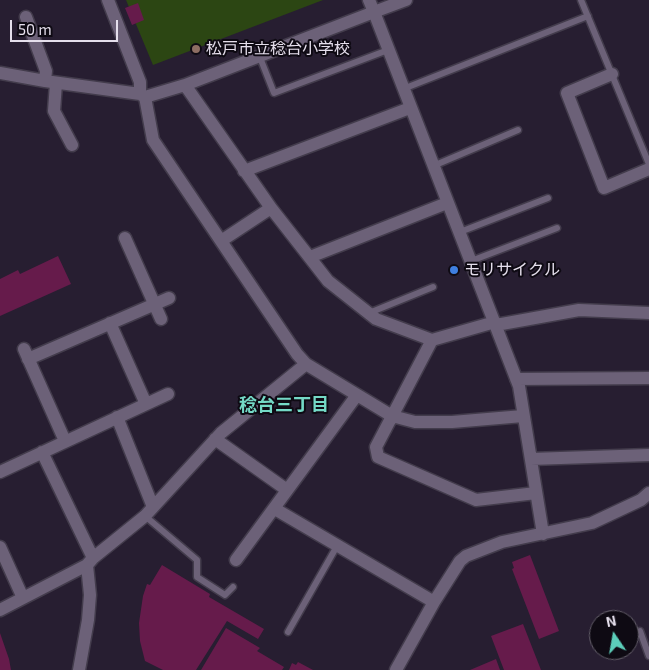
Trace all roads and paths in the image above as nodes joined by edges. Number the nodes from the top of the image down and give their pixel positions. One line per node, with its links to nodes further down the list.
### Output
1 (108, 0): 15 (street)
2 (369, 0): 5 (street)
3 (406, 0): 5 (street)
4 (581, 0): 6 (lane)
5 (374, 12): 8 (street); 9 (street)
6 (588, 16): 11 (lane); 14 (lane)
7 (26, 17): 12 (street)
8 (388, 50): 9 (lane); 14 (street)
9 (259, 56): 13 (street)
10 (0, 73): 12 (street)
11 (612, 74): 19 (lane); 21 (street)
12 (50, 82): 15 (street); 18 (street)
13 (185, 85): 15 (street); 22 (street)
14 (403, 89): 16 (street)
15 (143, 96): 29 (street)
16 (410, 108): 20 (street); 22 (street)
17 (518, 130): 20 (lane)
18 (72, 145)
19 (649, 164)
20 (433, 166): 24 (street)
21 (649, 169)
22 (244, 171): 25 (street)
23 (548, 198): 27 (lane)
24 (447, 203): 27 (street); 30 (street)
25 (271, 208): 29 (street); 30 (street)
26 (557, 228): 31 (lane)
27 (460, 232): 31 (street)
28 (125, 238): 34 (street)
29 (221, 241): 41 (street)
30 (310, 257): 36 (street)
31 (471, 261): 39 (street)
32 (433, 287): 36 (lane)
33 (170, 298): 34 (street)
34 (154, 304): 37 (street); 38 (street)
35 (649, 313): 39 (street)
36 (368, 314): 40 (street)
37 (161, 319)
38 (110, 322): 46 (street); 51 (street)
39 (496, 324): 40 (street); 43 (street)
40 (432, 340): 47 (street)
41 (306, 364): 45 (street); 50 (street)
42 (649, 378): 43 (street)
43 (516, 379): 48 (street)
44 (168, 394): 46 (street)
45 (357, 395): 47 (street); 56 (street)
46 (146, 404): 49 (street)
47 (392, 416): 48 (street); 57 (street)
48 (523, 416): 54 (street)
49 (117, 417): 51 (street); 60 (street)
50 (215, 438): 56 (street); 60 (street)
51 (65, 441): 52 (street)
52 (42, 452): 55 (street); 65 (street)
53 (649, 455): 54 (street)
54 (531, 459): 57 (street)
55 (0, 472)
56 (287, 490): 59 (street)
57 (536, 493): 61 (street)
58 (649, 493): 61 (street)
59 (275, 509): 62 (street); 64 (street)
60 (149, 512): 65 (street); 66 (lane)
61 (543, 534): 68 (street)
62 (336, 546): 68 (street); 71 (lane)
63 (0, 547): 67 (street)
64 (236, 560)
65 (90, 561): 67 (street); 73 (street)
66 (232, 587)
67 (23, 598): 69 (street)
68 (434, 602): 74 (street)
69 (0, 610)
70 (640, 631): 72 (lane)
71 (288, 632)
72 (649, 656)
73 (79, 670)
74 (396, 670)

